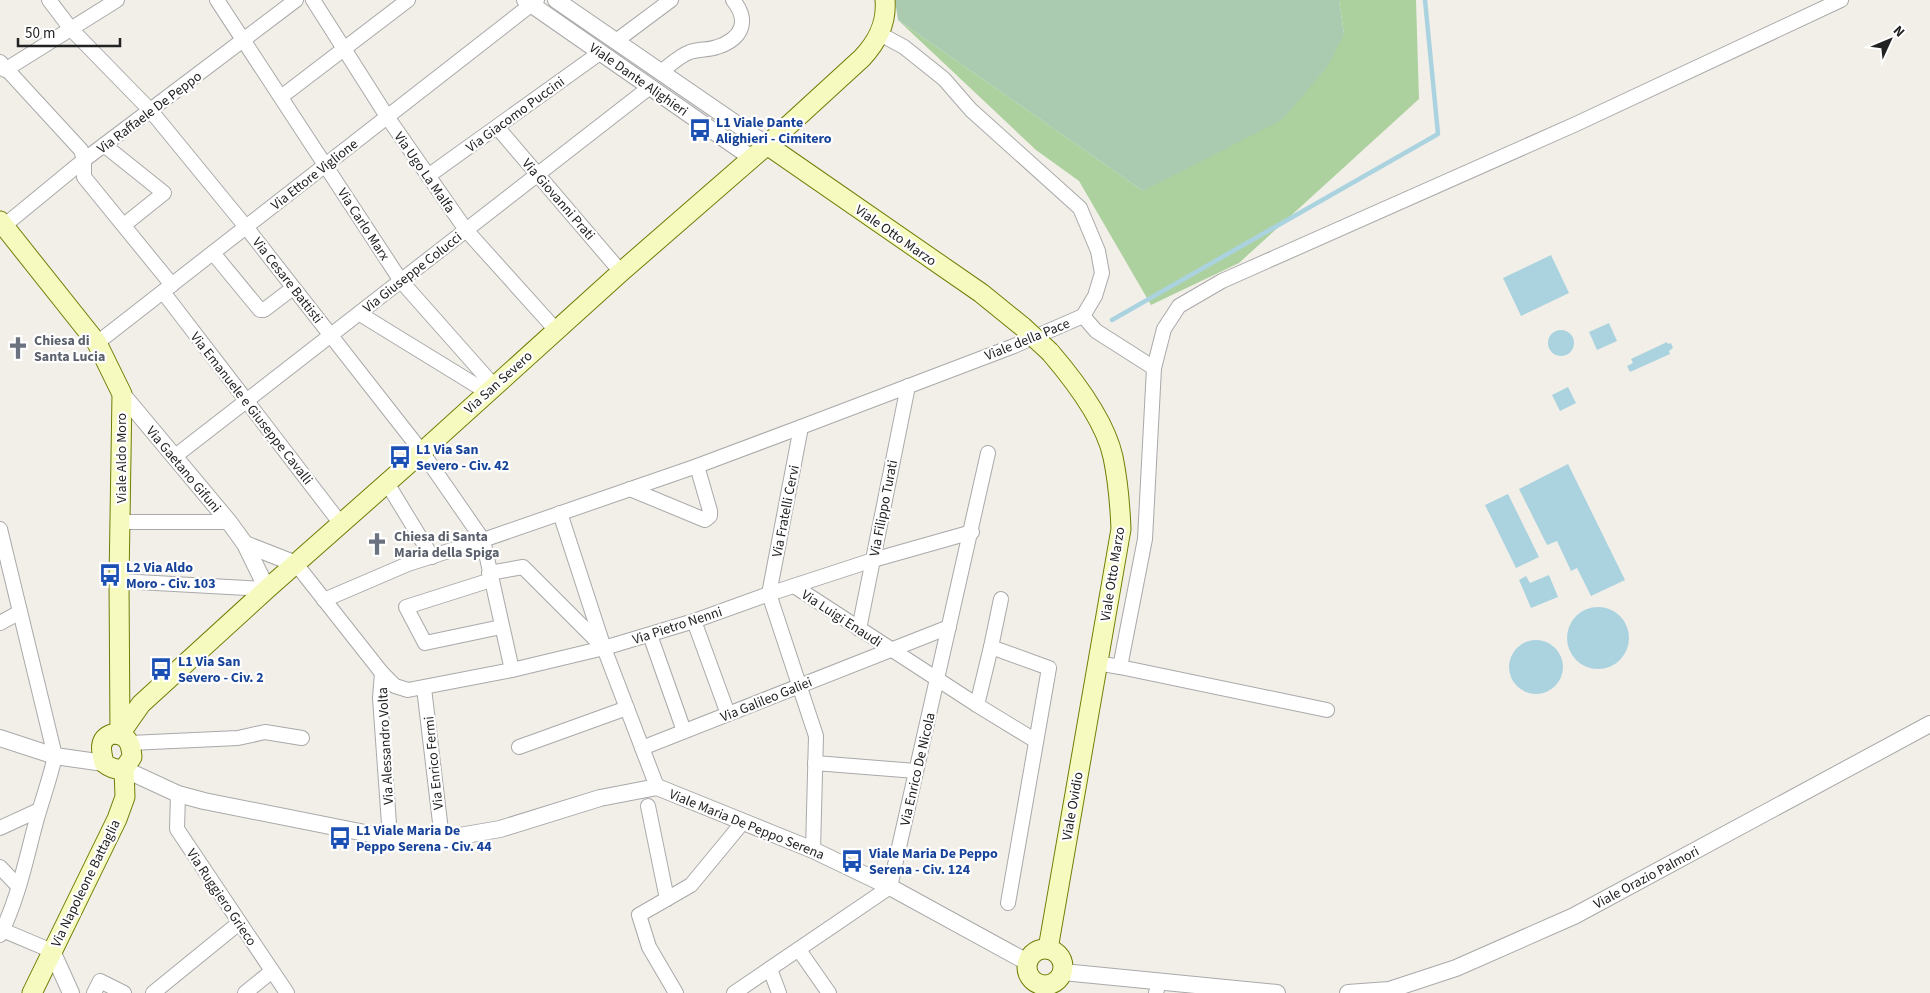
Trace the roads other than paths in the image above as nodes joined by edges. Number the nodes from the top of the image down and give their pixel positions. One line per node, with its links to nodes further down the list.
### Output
1 (49, 0): 13 (street, Via Cesare Battisti)
2 (117, 0): 13 (street)
3 (217, 0): 15 (street, Via Carlo Marx)
4 (296, 0): 15 (street, Via Raffaele De Peppo)
5 (313, 0): 17 (street, Via Ugo La Malfa)
6 (408, 0): 17 (street)
7 (556, 0): 16 (street, Viale Dante Alighieri)
8 (671, 0): 16 (street)
9 (733, 0): 20 (street)
10 (885, 0): 14 (main road)
11 (1841, 0): 47 (street)
12 (531, 2): 18 (street, Viale Dante Alighieri); 24 (street, Via Ettore Viglione)
13 (71, 29): 19 (street); 23 (street, Via Cesare Battisti)
14 (880, 34): 26 (main road, Via San Severo); 43 (street, Viale della Pace)
15 (244, 40): 22 (street, Via Carlo Marx); 23 (street, Via Raffaele De Peppo)
16 (616, 41): 20 (street, Viale Dante Alighieri)
17 (344, 49): 22 (street); 24 (street, Via Ugo La Malfa)
18 (601, 52): 21 (street, Viale Dante Alighieri); 25 (street, Via Giacomo Puccini)
19 (3, 66): 29 (street, Via Emanuele e Giuseppe Cavalli)
20 (661, 72): 26 (street, Viale Dante Alighieri)
21 (650, 87): 28 (street, Viale Dante Alighieri); 31 (street, Via Giuseppe Colucci)
22 (281, 97): 30 (street, Via Carlo Marx)
23 (151, 111): 27 (street, Via Raffaele De Peppo); 35 (street, Via Cesare Battisti)
24 (388, 118): 30 (street, Via Ettore Viglione); 32 (street, Via Ugo La Malfa)
25 (497, 127): 31 (street, Via Giovanni Prati); 32 (street, Via Giacomo Puccini)
26 (767, 145): 28 (main road, Via San Severo); 87 (main road, Viale Otto Marzo, bridge)
27 (104, 146): 29 (street, Via Raffaele De Peppo); 34 (street)
28 (752, 158): 38 (main road, Via San Severo)
29 (84, 160): 33 (street, Via Raffaele De Peppo); 34 (street, Via Emanuele e Giuseppe Cavalli)
30 (326, 166): 35 (street, Via Ettore Viglione); 39 (street, Via Carlo Marx)
31 (537, 174): 36 (street, Via Giuseppe Colucci); 38 (street, Via Giovanni Prati)
32 (428, 176): 36 (street, Via Ugo La Malfa)
33 (1, 225): 46 (main road, Viale Aldo Moro)
34 (124, 225): 41 (street, Via Emanuele e Giuseppe Cavalli)
35 (246, 227): 37 (street, Via Ettore Viglione); 40 (street, Via Cesare Battisti)
36 (466, 230): 39 (street, Via Giuseppe Colucci); 44 (street, Via Ugo La Malfa)
37 (213, 253): 40 (street); 41 (street, Via Ettore Viglione)
38 (621, 272): 44 (main road, Via San Severo)
39 (401, 281): 42 (street, Via Giuseppe Colucci); 49 (street, Via Carlo Marx)
40 (293, 288): 45 (street, Via Cesare Battisti)
41 (167, 289): 46 (street, Via Ettore Viglione); 51 (street, Via Emanuele e Giuseppe Cavalli)
42 (360, 314): 45 (street, Via Giuseppe Colucci); 49 (street)
43 (1083, 316): 47 (street); 48 (street, Viale della Pace)
44 (556, 330): 49 (main road, Via San Severo)
45 (331, 336): 51 (street, Via Giuseppe Colucci); 53 (street, Via Cesare Battisti)
46 (96, 343): 50 (main road, Viale Aldo Moro)
47 (1154, 368): 88 (street)
48 (908, 386): 52 (street, Viale della Pace); 68 (street, Via Filippo Turati)
49 (491, 389): 53 (main road, Via San Severo)
50 (122, 394): 55 (street, Via Gaetano Gifuni); 60 (main road, Viale Aldo Moro)
51 (247, 401): 55 (street, Via Giuseppe Colucci); 62 (street, Via Emanuele e Giuseppe Cavalli)
52 (801, 428): 56 (street, Viale della Pace); 74 (street, Via Fratelli Cervi)
53 (422, 452): 57 (main road, Via San Severo); 65 (street, Via Cesare Battisti)
54 (988, 453): 64 (street, Via Enrico De Nicola)
55 (174, 457): 61 (street, Via Gaetano Gifuni)
56 (697, 466): 58 (street, Viale della Pace); 58 (street)
57 (387, 483): 62 (main road, Via San Severo); 67 (street)
58 (630, 488): 59 (street, Viale della Pace)
59 (560, 513): 65 (street, Viale della Pace); 85 (street)
60 (121, 522): 61 (street); 71 (main road, Viale Aldo Moro)
61 (229, 522): 66 (street, Via Gaetano Gifuni)
62 (341, 524): 69 (main road, Via San Severo)
63 (0, 529): 77 (street)
64 (972, 532): 68 (street, Via Pietro Nenni); 81 (street, Via Enrico De Nicola)
65 (484, 540): 67 (street, Viale della Pace); 70 (street)
66 (245, 544): 69 (street); 73 (street, Via Gaetano Gifuni)
67 (432, 557): 76 (street, Viale della Pace)
68 (873, 560): 72 (street, Via Pietro Nenni); 82 (street, Via Filippo Turati)
69 (296, 564): 73 (main road, Via San Severo); 76 (street, Via Alessandro Volta)
70 (490, 576): 80 (street); 80 (street); 85 (street)
71 (119, 581): 73 (street); 104 (main road, Viale Aldo Moro)
72 (794, 586): 74 (street, Via Pietro Nenni); 82 (street, Via Luigi Enaudi)
73 (267, 589): 104 (main road, Via San Severo)
74 (769, 594): 78 (street, Via Pietro Nenni); 92 (street)
75 (1001, 599): 84 (street)
76 (324, 600): 90 (street, Via Alessandro Volta)
77 (20, 612): 79 (street); 106 (street)
78 (694, 621): 83 (street, Via Pietro Nenni); 97 (street)
79 (0, 623)
80 (501, 627): 89 (street)
81 (950, 627): 86 (street, Via Galileo Galiei); 91 (street, Via Enrico De Nicola)
82 (859, 629): 86 (street, Via Luigi Enaudi)
83 (650, 635): 85 (street, Via Pietro Nenni); 99 (street)
84 (991, 646): 94 (street); 102 (street)
85 (604, 648): 89 (street, Via Pietro Nenni); 95 (street)
86 (890, 650): 91 (street, Via Luigi Enaudi); 92 (street, Via Galileo Galiei)
87 (1097, 664): 88 (street); 129 (main road, Viale Ovidio)
88 (1120, 667): 96 (street)
89 (512, 670): 93 (street, Via Pietro Nenni)
90 (382, 673): 93 (street, Via Pietro Nenni); 119 (street, Via Alessandro Volta)
91 (937, 681): 94 (street); 110 (street, Via Enrico De Nicola)
92 (800, 686): 97 (street, Via Galileo Galiei); 109 (street)
93 (424, 688): 120 (street, Via Enrico Fermi)
94 (978, 705): 102 (street)
95 (627, 708): 103 (street); 105 (street)
96 (1327, 710)
97 (728, 714): 99 (street, Via Galileo Galiei)
98 (1930, 724): 150 (street, Viale Orazio Palmori)
99 (684, 732): 105 (street, Via Galileo Galiei)
100 (0, 738): 106 (street)
101 (302, 738): 104 (street)
102 (1036, 741): 126 (street)
103 (520, 747)
104 (122, 748): 107 (street); 108 (main road); 111 (street, Viale Maria De Peppo Serena); 114 (main road, Via Napoleone Battaglia)
105 (642, 748): 112 (street)
106 (55, 756): 107 (street); 116 (street)
107 (78, 760): 108 (street)
108 (104, 763)
109 (815, 764): 110 (street); 121 (street)
110 (916, 771): 123 (street, Via Enrico De Nicola)
111 (154, 784): 113 (street, Viale Maria De Peppo Serena); 114 (street)
112 (657, 787): 117 (street, Viale Maria De Peppo Serena); 120 (street, Viale Maria De Peppo Serena)
113 (178, 794): 119 (street, Viale Maria De Peppo Serena); 127 (street, Via Ruggiero Grieco)
114 (125, 797): 131 (main road, Via Napoleone Battaglia)
115 (648, 806): 125 (street)
116 (39, 810): 118 (street); 124 (street)
117 (743, 822): 121 (street, Viale Maria De Peppo Serena); 125 (street)
118 (0, 828)
119 (390, 838): 120 (street, Viale Maria De Peppo Serena)
120 (442, 839)
121 (813, 850): 123 (street, Viale Maria De Peppo Serena)
122 (0, 867): 124 (street)
123 (890, 887): 130 (street); 132 (street, Viale Maria De Peppo Serena)
124 (17, 890): 128 (street)
125 (667, 899): 145 (street)
126 (1008, 903)
127 (239, 923): 134 (street, Via Ruggiero Grieco); 142 (street)
128 (1, 931): 131 (street)
129 (1048, 948): 132 (main road); 135 (main road)
130 (799, 950): 133 (street); 148 (street)
131 (52, 952): 138 (main road, Via Napoleone Battaglia); 139 (street)
132 (1027, 962): 136 (main road)
133 (770, 969): 146 (street); 147 (street)
134 (272, 971): 143 (street); 144 (street, Via Ruggiero Grieco)
135 (1063, 972): 136 (main road); 137 (street)
136 (1038, 988)
137 (1157, 988): 149 (street)
138 (32, 993)
139 (71, 993)
140 (94, 993): 141 (street)
141 (124, 993)
142 (153, 993)
143 (245, 993)
144 (287, 993)
145 (676, 993)
146 (734, 993)
147 (779, 993)
148 (829, 993)
149 (1278, 993)
150 (1348, 993)

